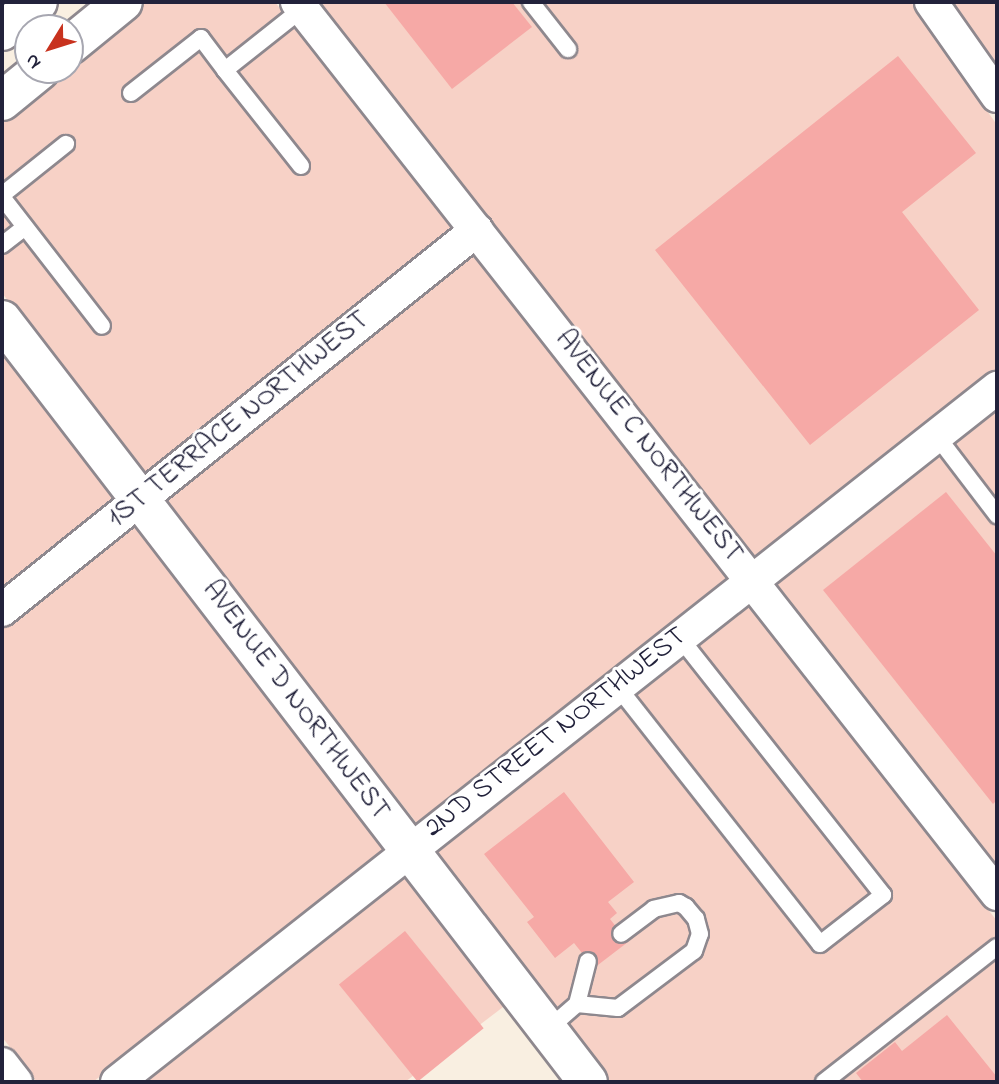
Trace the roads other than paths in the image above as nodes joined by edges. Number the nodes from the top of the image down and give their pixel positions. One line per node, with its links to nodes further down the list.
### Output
1 (123, 2): 5 (street)
2 (531, 2): 6 (lane)
3 (931, 2): 10 (street)
4 (299, 5): 7 (lane); 16 (street, AVENUE C NORTHWEST)
5 (84, 34)
6 (568, 49)
7 (225, 71): 9 (lane); 13 (lane)
8 (23, 84): 11 (street)
9 (131, 93)
10 (997, 96)
11 (2, 101)
12 (66, 144): 14 (lane)
13 (301, 166)
14 (2, 196): 15 (lane)
15 (25, 226): 17 (lane); 19 (lane)
16 (477, 230): 22 (street, 1ST TERRACE NORTHWEST); 24 (street, AVENUE C NORTHWEST)
17 (2, 245)
18 (2, 320): 22 (street, AVENUE D NORTHWEST)
19 (102, 326)
20 (997, 388): 21 (street, 2ND STREET NORTHWEST)
21 (936, 435): 23 (lane); 24 (street, 2ND STREET NORTHWEST)
22 (141, 498): 25 (street, 1ST TERRACE NORTHWEST); 28 (street, AVENUE D NORTHWEST)
23 (995, 507)
24 (752, 579): 26 (street, 2ND STREET NORTHWEST); 29 (street, AVENUE C NORTHWEST)
25 (2, 610)
26 (679, 637): 27 (street, 2ND STREET NORTHWEST); 27 (lane)
27 (617, 686): 28 (street, 2ND STREET NORTHWEST)
28 (409, 850): 34 (street, AVENUE D NORTHWEST); 37 (street, 2ND STREET NORTHWEST)
29 (997, 894)
30 (621, 933): 33 (lane)
31 (997, 947): 39 (lane)
32 (588, 961): 33 (lane)
33 (577, 1004): 34 (lane)
34 (547, 1030): 38 (street, AVENUE D NORTHWEST)
35 (2, 1064): 36 (street)
36 (16, 1082)
37 (117, 1082)
38 (587, 1082)
39 (824, 1082)

